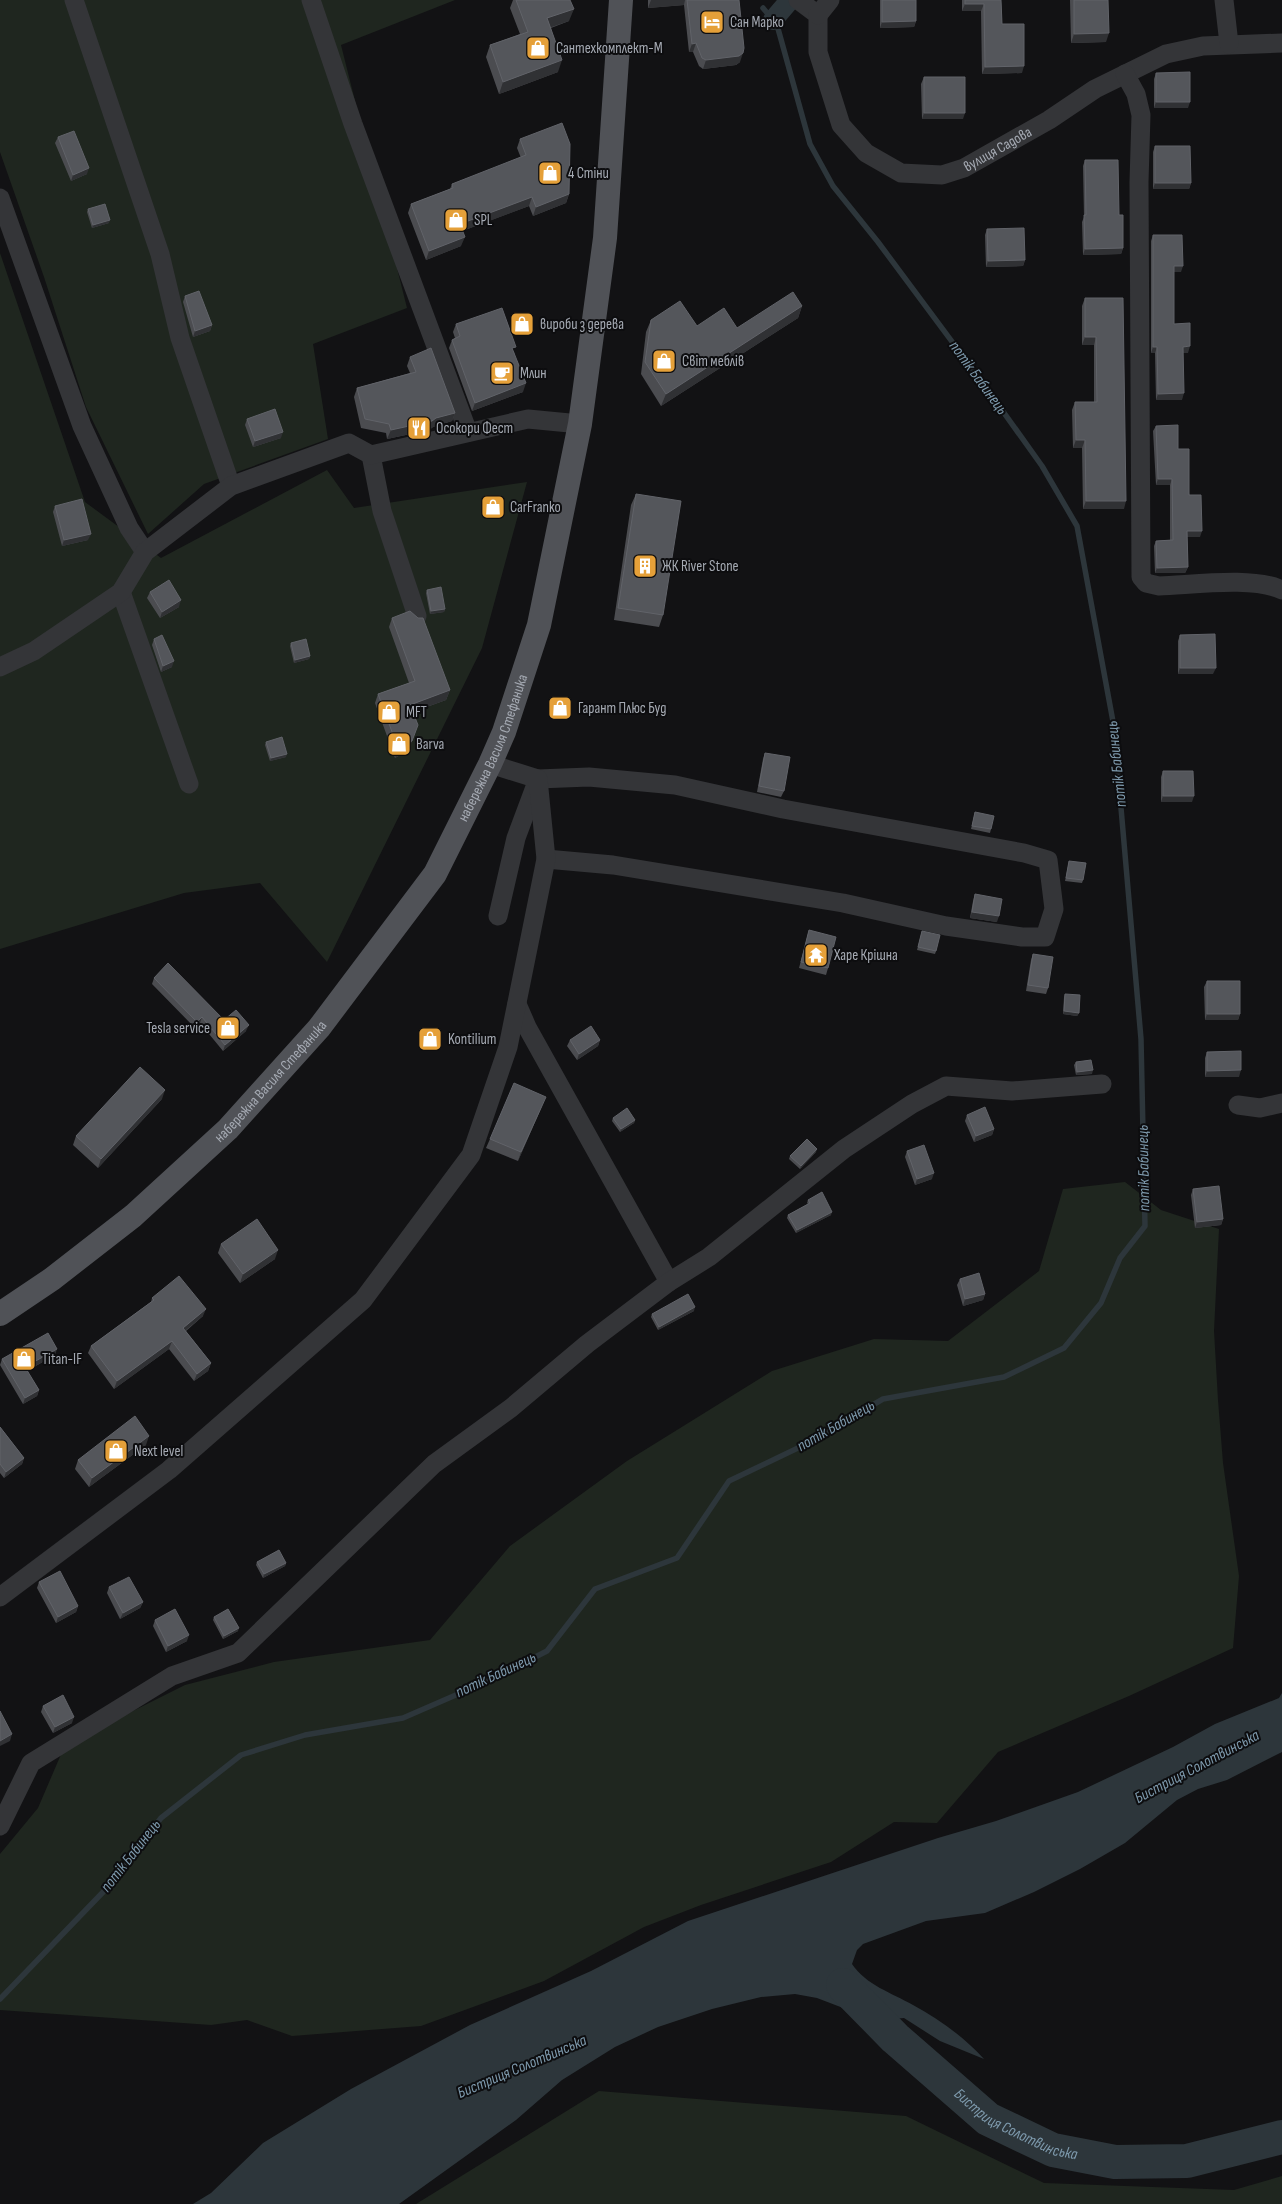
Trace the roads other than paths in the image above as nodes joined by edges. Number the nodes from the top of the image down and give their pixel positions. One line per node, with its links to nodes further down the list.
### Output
1 (74, 0): 14 (street)
2 (311, 0): 12 (street)
3 (621, 0): 11 (main road, набережна Василя Стефаника)
4 (830, 0): 6 (street)
5 (1224, 0): 7 (street)
6 (807, 7): 9 (street, вулиця Садова)
7 (1229, 44): 8 (street, вулиця Садова); 9 (street, вулиця Садова)
8 (1282, 44)
9 (1125, 74): 16 (street)
10 (0, 198): 15 (street)
11 (580, 424): 12 (street); 20 (main road, набережна Василя Стефаника)
12 (468, 432): 13 (street)
13 (371, 455): 14 (street); 18 (street)
14 (231, 486): 15 (street)
15 (145, 552): 17 (street)
16 (1282, 590)
17 (121, 592): 19 (street); 22 (street)
18 (417, 616)
19 (0, 666)
20 (490, 764): 21 (street); 30 (main road, набережна Василя Стефаника)
21 (538, 779): 23 (street); 23 (street); 24 (street)
22 (189, 784)
23 (546, 860): 25 (street)
24 (498, 916)
25 (517, 1004): 29 (street); 31 (street)
26 (1102, 1084): 29 (street)
27 (1282, 1103): 28 (street)
28 (1238, 1105)
29 (669, 1282): 32 (street)
30 (0, 1314)
31 (0, 1598)
32 (0, 1826)

